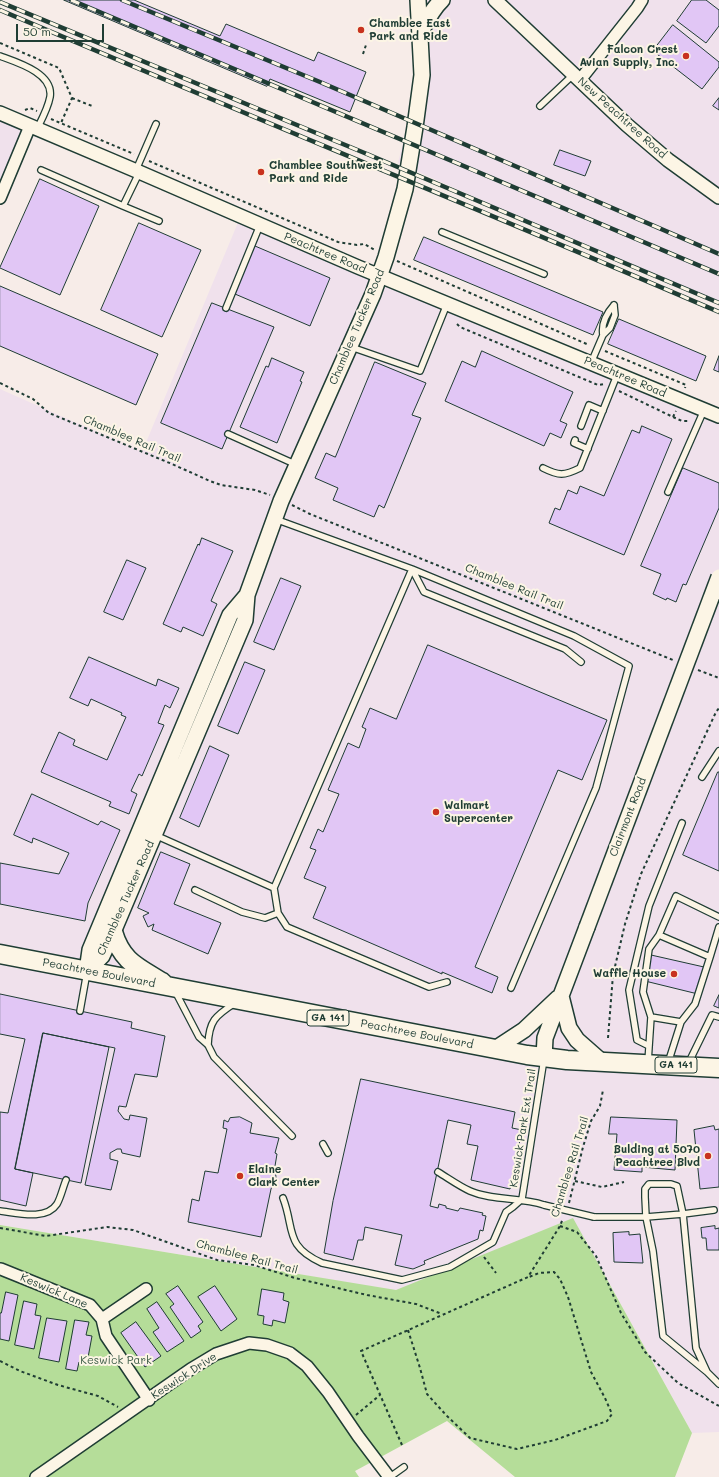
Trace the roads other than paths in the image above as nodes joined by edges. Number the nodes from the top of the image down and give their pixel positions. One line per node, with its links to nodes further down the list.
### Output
1 (418, 0): 5 (main road, Chamblee Tucker Road)
2 (442, 0): 5 (main road)
3 (495, 0): 7 (street, New Peachtree Road)
4 (642, 0): 7 (street)
5 (420, 35): 21 (main road, Chamblee Tucker Road)
6 (0, 56): 11 (lane)
7 (577, 77): 8 (lane); 14 (street, New Peachtree Road)
8 (540, 106)
9 (0, 113): 11 (street, Peachtree Road)
10 (156, 124): 13 (lane)
11 (34, 128): 13 (street, Peachtree Road); 15 (street)
12 (41, 170): 16 (lane)
13 (138, 171): 16 (lane); 18 (street, Peachtree Road)
14 (719, 197)
15 (0, 198)
16 (123, 206): 17 (lane)
17 (159, 221)
18 (260, 225): 21 (street, Peachtree Road); 23 (lane)
19 (442, 232): 20 (lane)
20 (544, 274)
21 (380, 276): 22 (street, Peachtree Road); 25 (main road, Chamblee Tucker Road)
22 (447, 303): 25 (lane); 26 (street, Peachtree Road)
23 (226, 308)
24 (603, 335): 26 (lane)
25 (350, 346): 35 (main road, Chamblee Tucker Road)
26 (591, 363): 27 (street, Peachtree Road)
27 (617, 375): 28 (street, Peachtree Road); 29 (lane)
28 (704, 410): 30 (street, Peachtree Road); 37 (lane)
29 (603, 411): 31 (lane); 34 (lane)
30 (719, 416)
31 (581, 426)
32 (228, 434): 35 (lane)
33 (575, 440): 34 (lane)
34 (588, 449): 36 (lane)
35 (298, 465): 38 (main road, Chamblee Tucker Road)
36 (543, 468)
37 (668, 492)
38 (275, 519): 39 (lane); 41 (main road, Chamblee Tucker Road)
39 (412, 569): 42 (lane); 47 (lane); 59 (lane)
40 (719, 577): 60 (main road, Clairmont Road, bridge)
41 (248, 595): 46 (main road, Chamblee Tucker Road); 56 (main road, Chamblee Tucker Road)
42 (581, 662)
43 (719, 751): 44 (lane)
44 (702, 777)
45 (682, 823): 67 (lane)
46 (154, 835): 47 (lane); 52 (main road, Chamblee Tucker Road)
47 (274, 888): 49 (lane)
48 (195, 890): 49 (lane)
49 (278, 913): 57 (lane)
50 (719, 917): 53 (lane)
51 (719, 927): 55 (lane)
52 (113, 932): 56 (main road, Chamblee Tucker Road); 58 (highway)
53 (659, 935): 55 (lane); 63 (lane)
54 (0, 954): 56 (highway, Peachtree Boulevard / GA 141)
55 (710, 957): 65 (lane)
56 (87, 971): 58 (highway, Peachtree Boulevard / GA 141); 62 (lane)
57 (447, 982)
58 (171, 987): 61 (highway, Peachtree Boulevard / GA 141); 66 (lane)
59 (511, 988)
60 (561, 994): 68 (main road); 69 (main road, Clairmont Road); 70 (main road)
61 (239, 1000): 66 (lane); 68 (highway, Peachtree Boulevard / GA 141)
62 (80, 1011)
63 (651, 1017): 65 (lane); 67 (lane)
64 (719, 1017): 73 (lane)
65 (681, 1022): 72 (lane)
66 (208, 1045): 75 (lane)
67 (649, 1046): 71 (lane)
68 (495, 1049): 69 (highway, Peachtree Boulevard / GA 141)
69 (544, 1058): 70 (highway, Peachtree Boulevard / GA 141); 81 (lane, Keswick Park Ext Trail)
70 (602, 1062): 71 (highway, Peachtree Boulevard / GA 141)
71 (648, 1064): 72 (highway, Peachtree Boulevard / GA 141)
72 (668, 1065): 73 (highway, Peachtree Boulevard / GA 141)
73 (688, 1066): 74 (highway, Peachtree Boulevard / GA 141)
74 (719, 1068)
75 (292, 1136)
76 (323, 1144): 77 (lane)
77 (328, 1153)
78 (438, 1172): 81 (lane)
79 (66, 1180): 83 (lane)
80 (283, 1198): 81 (lane, Keswick Park Ext Trail)
81 (522, 1199): 85 (lane, bridge)
82 (714, 1210): 84 (lane)
83 (0, 1211)
84 (683, 1214): 85 (lane); 85 (lane); 89 (lane)
85 (646, 1217): 89 (lane)
86 (1, 1269): 88 (street, Keswick Lane)
87 (146, 1289): 88 (street)
88 (102, 1319): 91 (street, Keswick Lane)
89 (707, 1372): 90 (lane)
90 (719, 1384)
91 (148, 1400): 93 (street, Keswick Drive); 94 (street, Keswick Drive)
92 (404, 1467): 94 (lane)
93 (36, 1477)
94 (389, 1477)

